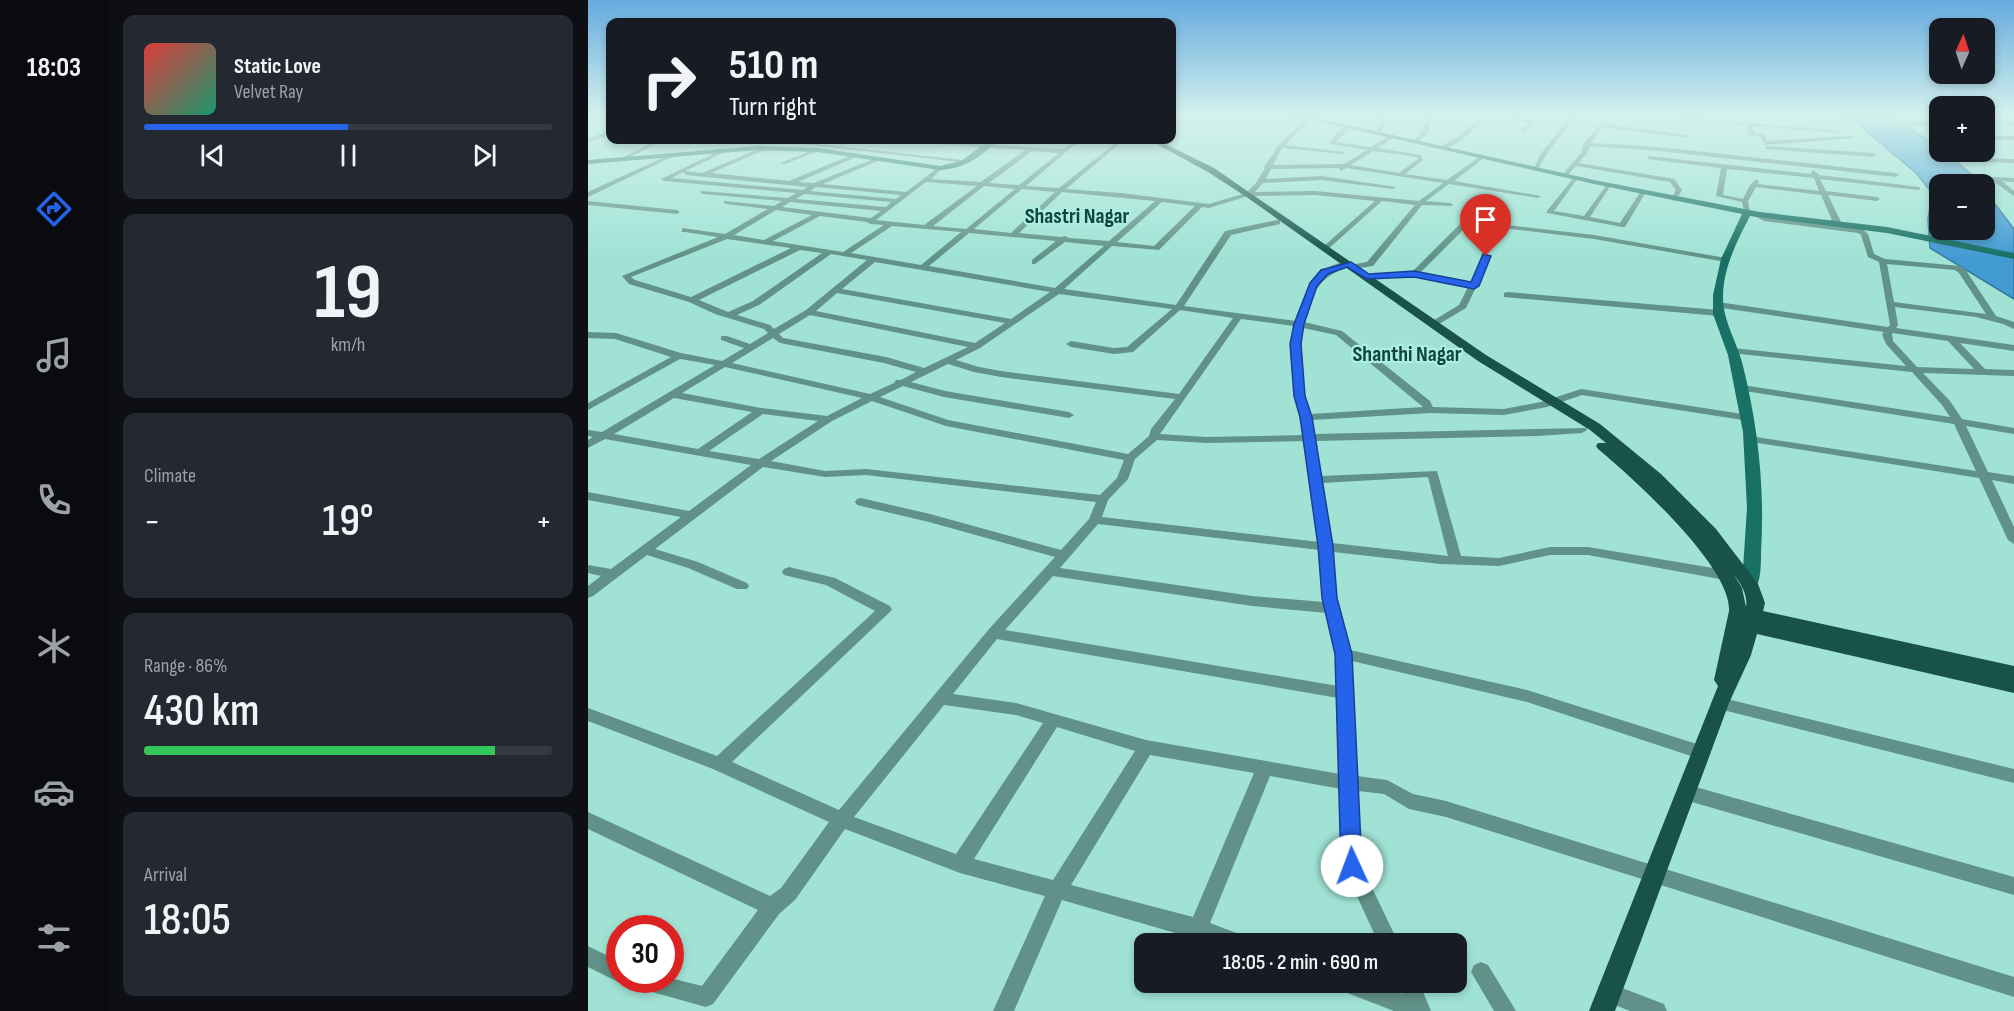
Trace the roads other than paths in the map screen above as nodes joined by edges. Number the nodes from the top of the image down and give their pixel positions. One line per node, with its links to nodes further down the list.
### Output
1 (658, 162): 59 (street)
2 (700, 162): 30 (street)
3 (731, 162): 31 (street)
4 (839, 162): 43 (street)
5 (870, 162): 45 (street)
6 (900, 162): 27 (main road)
7 (966, 162): 27 (main road)
8 (1012, 162): 44 (street)
9 (1049, 162): 48 (street)
10 (1095, 162): 51 (street)
11 (1186, 162): 60 (main road)
12 (1196, 162): 60 (main road)
13 (1270, 162): 26 (street)
14 (1350, 162): 24 (street)
15 (1417, 162): 32 (street)
16 (1476, 162): 42 (street)
17 (1500, 162): 28 (main road)
18 (1539, 162): 28 (street)
19 (1688, 162): 25 (street)
20 (1767, 162): 29 (street)
21 (1787, 162): 23 (street)
22 (1575, 164): 34 (street); 63 (street)
23 (1811, 165): 33 (street); 37 (street)
24 (1344, 166): 26 (street); 32 (street); 35 (street)
25 (1724, 166): 29 (street); 75 (street)
26 (1267, 167): 41 (street)
27 (940, 168): 39 (street)
28 (1535, 170): 34 (main road)
29 (1764, 170): 37 (street); 47 (street)
30 (679, 172): 31 (street); 53 (street)
31 (703, 174): 43 (street)
32 (1401, 174): 42 (street)
33 (1896, 175)
34 (1564, 176): 36 (main road)
35 (1329, 178): 41 (street); 49 (street); 55 (street)
36 (1575, 178): 46 (main road); 78 (street)
37 (1817, 178): 50 (street); 57 (street)
38 (1995, 179): 40 (street); 58 (street)
39 (925, 180): 44 (street); 56 (street)
40 (2014, 180)
41 (1262, 181): 60 (street)
42 (1446, 182): 61 (street); 69 (street)
43 (790, 183): 45 (street)
44 (984, 183): 48 (street); 82 (street)
45 (814, 185): 53 (street); 56 (street)
46 (1608, 185): 54 (main road); 78 (street)
47 (1753, 185): 57 (street); 75 (street)
48 (1020, 186): 51 (street); 84 (street)
49 (1393, 187)
50 (1918, 188)
51 (1061, 190): 65 (street); 85 (street)
52 (703, 192): 64 (street)
53 (801, 192): 64 (street); 67 (street)
54 (1643, 192): 63 (main road); 78 (street)
55 (1315, 193): 60 (street); 62 (street)
56 (907, 194): 67 (street)
57 (1823, 194): 66 (street); 75 (street)
58 (2014, 194)
59 (588, 195)
60 (1243, 195): 72 (street); 80 (main road); 91 (main road)
61 (1538, 196)
62 (1381, 199): 69 (street); 91 (street)
63 (1674, 199): 75 (main road)
64 (789, 200): 73 (street); 74 (street)
65 (1160, 200): 72 (street); 89 (street)
66 (1877, 200)
67 (897, 201): 74 (street)
68 (726, 202): 73 (street)
69 (1420, 202): 71 (street); 100 (street)
70 (588, 203): 76 (street)
71 (1450, 205)
72 (1199, 206): 89 (street)
73 (776, 208): 77 (street); 86 (street)
74 (886, 209): 79 (street)
75 (1748, 209): 95 (main road); 97 (main road); 98 (street)
76 (677, 212)
77 (822, 212): 79 (street); 88 (street)
78 (1585, 219)
79 (871, 220): 81 (street)
80 (1277, 222): 100 (main road); 110 (street)
81 (889, 225): 82 (street); 93 (street)
82 (926, 227): 84 (street)
83 (685, 230): 86 (street)
84 (967, 231): 85 (street); 101 (street)
85 (1014, 234): 87 (street)
86 (727, 236): 88 (street); 108 (street)
87 (1065, 237): 89 (street); 99 (street)
88 (765, 242): 90 (street)
89 (1112, 243): 106 (street)
90 (799, 247): 92 (street); 108 (street)
91 (1327, 248): 100 (main road)
92 (829, 252): 93 (street); 113 (street)
93 (844, 254): 96 (street)
94 (1486, 256): 104 (street)
95 (2014, 256)
96 (873, 259): 101 (street); 105 (street)
97 (1726, 260): 102 (street); 111 (main road)
98 (1883, 261): 109 (street); 115 (street)
99 (1035, 262)
100 (1347, 266): 103 (main road); 117 (street); 142 (main road)
101 (924, 267): 106 (street)
102 (1414, 274): 103 (street); 104 (street)
103 (1367, 276): 118 (main road)
104 (1474, 286): 118 (street)
105 (836, 290): 112 (street); 116 (street)
106 (1057, 291): 110 (street); 116 (street)
107 (1507, 296): 111 (street)
108 (692, 300): 113 (street)
109 (1892, 304): 115 (street); 120 (street)
110 (1178, 307): 114 (street); 125 (street)
111 (1718, 309): 120 (street); 129 (main road)
112 (809, 312): 122 (street); 126 (street)
113 (729, 315): 122 (street)
114 (1239, 315): 117 (street); 141 (street)
115 (1992, 317): 119 (street)
116 (1013, 321): 126 (street)
117 (1299, 324): 144 (street); 147 (street)
118 (1434, 324): 142 (main road)
119 (2014, 326)
120 (1890, 330): 124 (street); 133 (street)
121 (588, 335): 130 (street)
122 (774, 335): 127 (street); 134 (street)
123 (724, 338): 127 (street)
124 (1951, 339): 128 (street); 135 (street)
125 (1071, 344)
126 (976, 346): 131 (street)
127 (751, 347): 132 (street)
128 (2014, 348)
129 (1733, 351): 133 (street); 138 (main road)
130 (680, 356): 132 (street); 143 (street)
131 (947, 360): 134 (street); 141 (street)
132 (724, 364): 139 (street); 140 (street)
133 (1915, 369): 135 (street); 150 (street)
134 (923, 371): 137 (street)
135 (1982, 372): 136 (street)
136 (2014, 373)
137 (899, 382): 140 (street); 146 (street)
138 (1742, 388): 149 (main road); 150 (street)
139 (674, 395): 145 (street); 154 (street)
140 (869, 397): 148 (street); 160 (street)
141 (1182, 397): 156 (street)
142 (1547, 403): 144 (street); 149 (street); 151 (main road); 180 (main road)
143 (588, 407)
144 (1430, 410): 147 (street)
145 (761, 411): 148 (street); 159 (street)
146 (1069, 415)
147 (1306, 417): 155 (street)
148 (828, 418): 161 (street)
149 (1749, 418): 157 (main road)
150 (1958, 422): 152 (street); 162 (street)
151 (1582, 430): 155 (street); 179 (main road)
152 (2014, 431)
153 (588, 433): 154 (street)
154 (602, 436): 158 (street); 159 (street)
155 (1309, 436): 156 (street); 163 (street)
156 (1154, 437): 160 (street)
157 (1750, 438): 162 (street); 180 (main road)
158 (588, 444)
159 (699, 452): 161 (street)
160 (1130, 458): 166 (street)
161 (759, 464): 166 (street); 168 (street)
162 (1983, 474): 164 (street); 170 (street)
163 (1316, 480): 171 (street); 174 (street)
164 (2014, 480)
165 (588, 496): 168 (street)
166 (1103, 499): 169 (street)
167 (861, 502): 173 (street)
168 (691, 515): 172 (street)
169 (1095, 520): 171 (street); 173 (street)
170 (2013, 537)
171 (1326, 546): 174 (street); 183 (street)
172 (646, 550): 178 (street); 181 (street)
173 (1064, 555): 176 (street)
174 (1455, 560): 179 (street)
175 (588, 569): 178 (street)
176 (1050, 571): 183 (street); 185 (street)
177 (789, 572): 196 (street)
178 (614, 574): 182 (street)
179 (1725, 575): 191 (main road)
180 (1750, 584): 184 (main road)
181 (742, 586)
182 (588, 593)
183 (1332, 608): 186 (street)
184 (1753, 621): 187 (main road); 188 (main road); 191 (main road)
185 (994, 633): 189 (street); 190 (street)
186 (1344, 654): 189 (street); 195 (street)
187 (2014, 673)
188 (2014, 686)
189 (1345, 693): 199 (street)
190 (941, 698): 193 (street); 202 (street)
191 (1719, 703): 195 (main road); 198 (street)
192 (588, 714): 196 (street)
193 (1054, 719): 194 (street); 203 (street)
194 (1146, 747): 197 (street); 206 (street)
195 (1700, 752): 200 (main road)
196 (719, 764): 202 (street)
197 (1265, 768): 199 (street); 208 (street)
198 (2014, 776)
199 (1348, 783): 204 (street); 210 (street)
200 (1685, 792): 204 (main road); 205 (street)
201 (588, 820): 207 (street)
202 (842, 820): 203 (street); 207 (street)
203 (960, 864): 206 (street)
204 (1653, 875): 214 (street); 218 (main road)
205 (2014, 886)
206 (1057, 890): 208 (street); 219 (street)
207 (772, 907): 215 (street)
208 (1198, 928): 209 (street)
209 (1211, 933)
210 (1384, 933)
211 (588, 956): 212 (street)
212 (606, 966)
213 (1481, 972): 221 (street)
214 (2014, 987)
215 (684, 992)
216 (1373, 993): 220 (street)
217 (1413, 993): 220 (street)
218 (1605, 1002): 222 (street)
219 (1003, 1011)
220 (1421, 1011)
221 (1506, 1011)
222 (1657, 1011)

